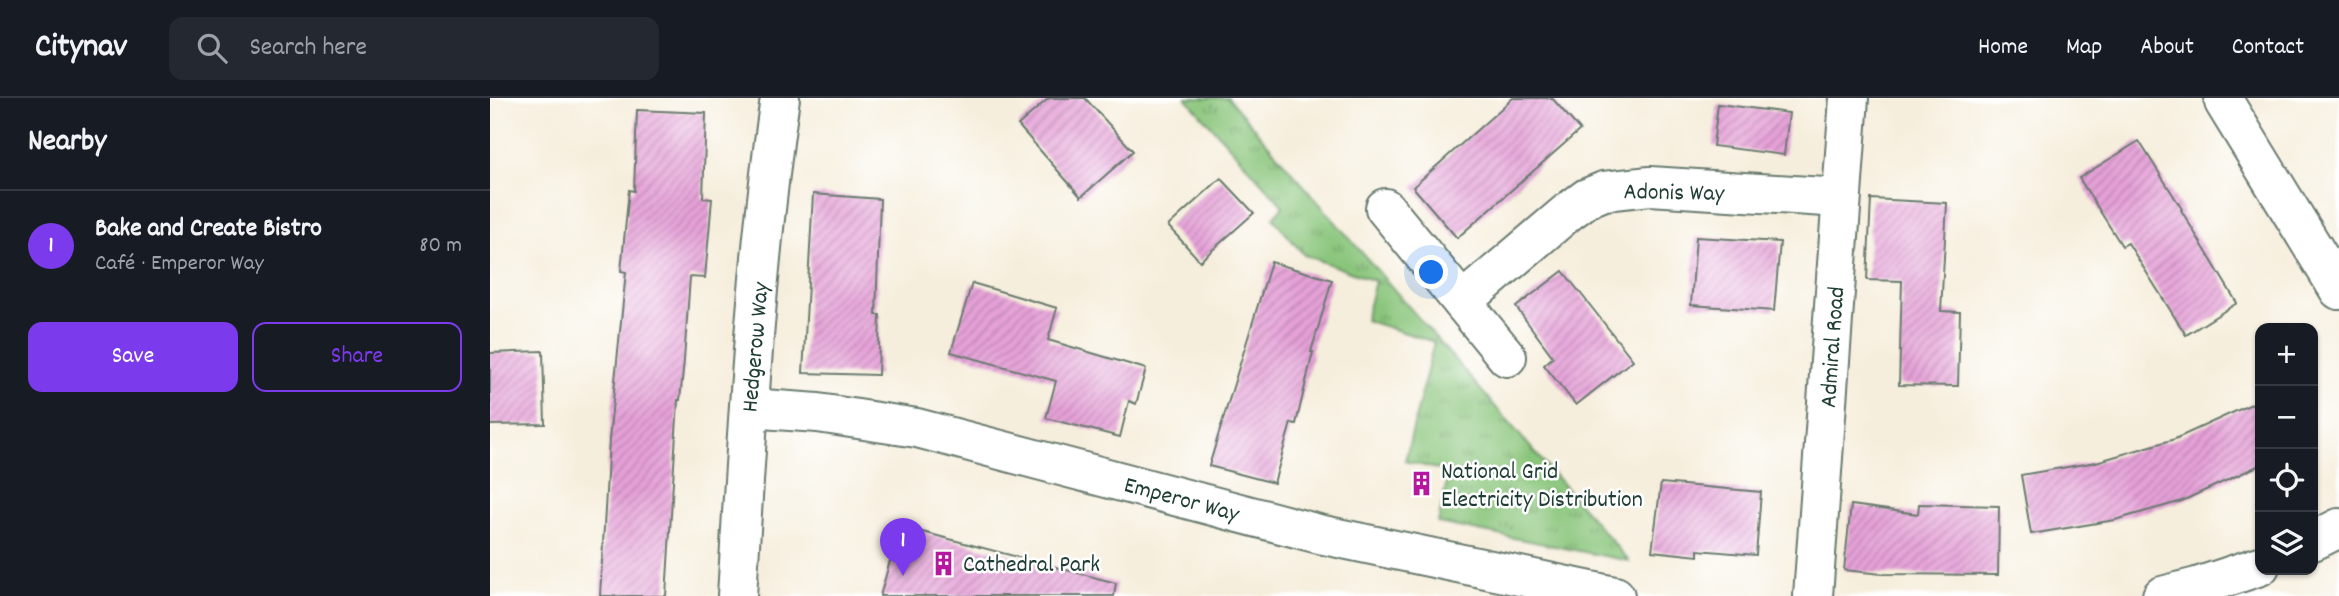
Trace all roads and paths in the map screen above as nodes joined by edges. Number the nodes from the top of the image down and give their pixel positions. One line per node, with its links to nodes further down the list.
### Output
1 (780, 98): 9 (street, Hedgerow Way)
2 (1849, 98): 4 (street, Admiral Road)
3 (2224, 102): 6 (street)
4 (1841, 198): 7 (street, Adonis Way); 15 (street, Admiral Road)
5 (1385, 208): 7 (street)
6 (2339, 290)
7 (1462, 302): 8 (street)
8 (1507, 357)
9 (749, 408): 13 (street, Hedgerow Way); 14 (street, Emperor Way)
10 (2339, 528): 11 (street)
11 (2318, 538)
12 (2255, 568): 16 (street)
13 (737, 596)
14 (1615, 596)
15 (1813, 596)
16 (2162, 596)

